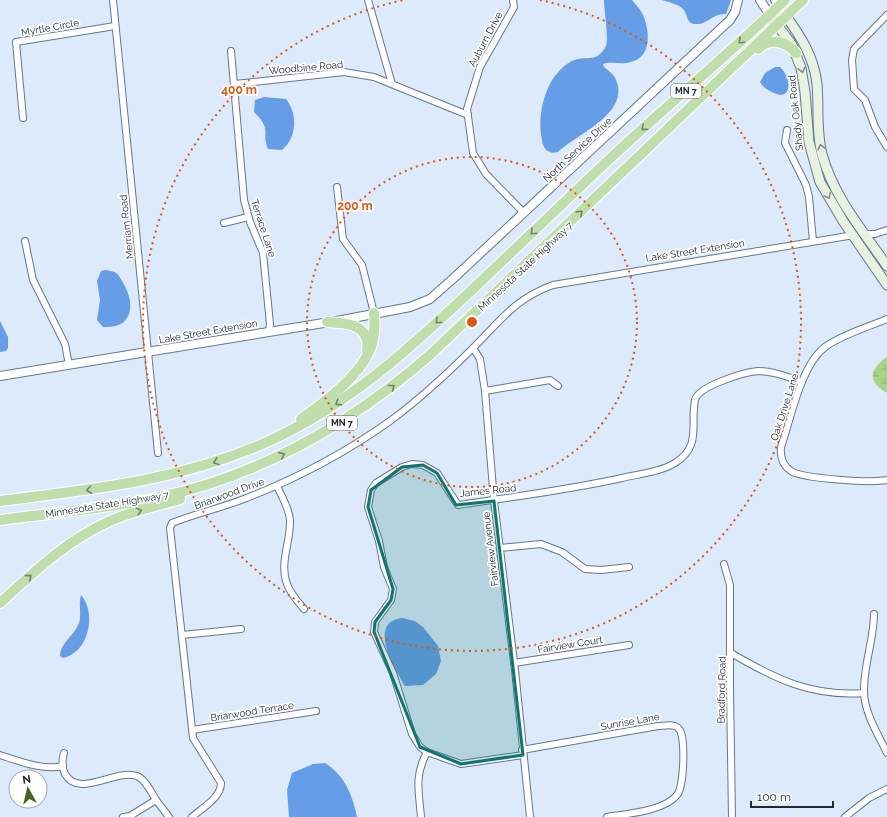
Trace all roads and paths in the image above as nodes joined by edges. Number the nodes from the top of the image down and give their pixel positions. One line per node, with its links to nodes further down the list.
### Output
1 (113, 0): 12 (street, Merriam Road)
2 (368, 0): 16 (street)
3 (513, 0): 17 (street, Auburn Drive)
4 (738, 0): 23 (street, North Service Drive)
5 (760, 0): 8 (street, Shady Oak Road)
6 (803, 0): 10 (highway, Minnesota State Highway 7 / MN 7)
7 (780, 2): 8 (highway, Minnesota State Highway 7 / MN 7); 10 (street)
8 (770, 15): 11 (main road, Shady Oak Road); 47 (highway, Minnesota State Highway 7 / MN 7, one-way to 47)
9 (887, 15): 21 (street)
10 (786, 16): 11 (highway, Minnesota State Highway 7 / MN 7); 27 (main road, one-way to 10)
11 (777, 24): 14 (main road, Shady Oak Road); 18 (highway, Minnesota State Highway 7 / MN 7)
12 (115, 26): 19 (street, Myrtle Circle); 40 (street, Merriam Road)
13 (231, 51): 15 (street, Terrace Lane)
14 (796, 52): 18 (highway); 28 (main road, Shady Oak Road, one-way to 28)
15 (235, 84): 16 (street, Woodbine Road); 24 (street, Terrace Lane)
16 (392, 84): 17 (street, Woodbine Road)
17 (468, 115): 23 (street, Auburn Drive)
18 (681, 116): 49 (highway, Minnesota State Highway 7 / MN 7, one-way to 18)
19 (23, 118)
20 (787, 130): 30 (street)
21 (887, 147)
22 (337, 187): 35 (street)
23 (523, 212): 34 (street, North Service Drive)
24 (248, 217): 25 (street); 38 (street, Terrace Lane)
25 (224, 223)
26 (887, 230): 27 (street, Lake Street Extension)
27 (865, 234): 28 (street, Lake Street Extension); 31 (main road)
28 (852, 235): 30 (street, Lake Street Extension); 32 (main road, Shady Oak Road)
29 (25, 241): 42 (street)
30 (813, 241): 33 (street, Lake Street Extension)
31 (887, 266)
32 (887, 285)
33 (542, 289): 39 (street, Briarwood Drive)
34 (420, 304): 35 (street, Lake Street Extension)
35 (374, 313): 37 (street, Lake Street Extension); 41 (highway)
36 (887, 319): 44 (street, Oak Drive Lane)
37 (327, 322): 38 (street, Lake Street Extension); 41 (highway)
38 (269, 331): 40 (street, Lake Street Extension)
39 (473, 348): 46 (street, Fairview Avenue); 51 (street, Briarwood Drive)
40 (149, 351): 42 (street, Lake Street Extension); 48 (street, Merriam Road)
41 (366, 357): 47 (highway)
42 (68, 365): 43 (street, Lake Street Extension)
43 (0, 376)
44 (802, 382): 50 (street, Oak Drive Lane); 53 (street, James Road)
45 (558, 386): 46 (street)
46 (485, 391): 53 (street, Fairview Avenue)
47 (252, 448): 52 (highway, Minnesota State Highway 7 / MN 7, one-way to 52)
48 (158, 453)
49 (260, 466): 54 (highway, Minnesota State Highway 7 / MN 7); 58 (highway, one-way to 49)
50 (887, 480)
51 (277, 486): 59 (street); 62 (street, Briarwood Drive)
52 (0, 501)
53 (494, 501): 55 (street, Fairview Avenue); 69 (street, James Road)
54 (0, 520)
55 (500, 548): 57 (street); 65 (street, Fairview Avenue)
56 (724, 564): 64 (street, Bradford Road)
57 (629, 567)
58 (0, 603)
59 (304, 610)
60 (874, 614): 66 (street)
61 (241, 629): 62 (street)
62 (182, 635): 68 (street, Briarwood Drive)
63 (629, 645): 65 (street, Fairview Court)
64 (731, 653): 66 (street); 83 (street, Bradford Road)
65 (514, 663): 71 (street, Fairview Avenue)
66 (864, 693): 72 (street)
67 (316, 711): 68 (street, Briarwood Terrace)
68 (192, 730): 79 (street, Briarwood Drive)
69 (427, 752): 71 (street, Sunrise Lane); 80 (street)
70 (64, 753): 74 (street)
71 (523, 753): 81 (street, Fairview Avenue); 82 (street, Sunrise Lane)
72 (887, 753)
73 (0, 755): 74 (street)
74 (63, 766): 76 (street)
75 (887, 789): 84 (street)
76 (156, 800): 77 (street); 78 (street)
77 (123, 817)
78 (169, 817)
79 (192, 817)
80 (421, 817)
81 (530, 817)
82 (607, 817)
83 (732, 817)
84 (844, 817)

